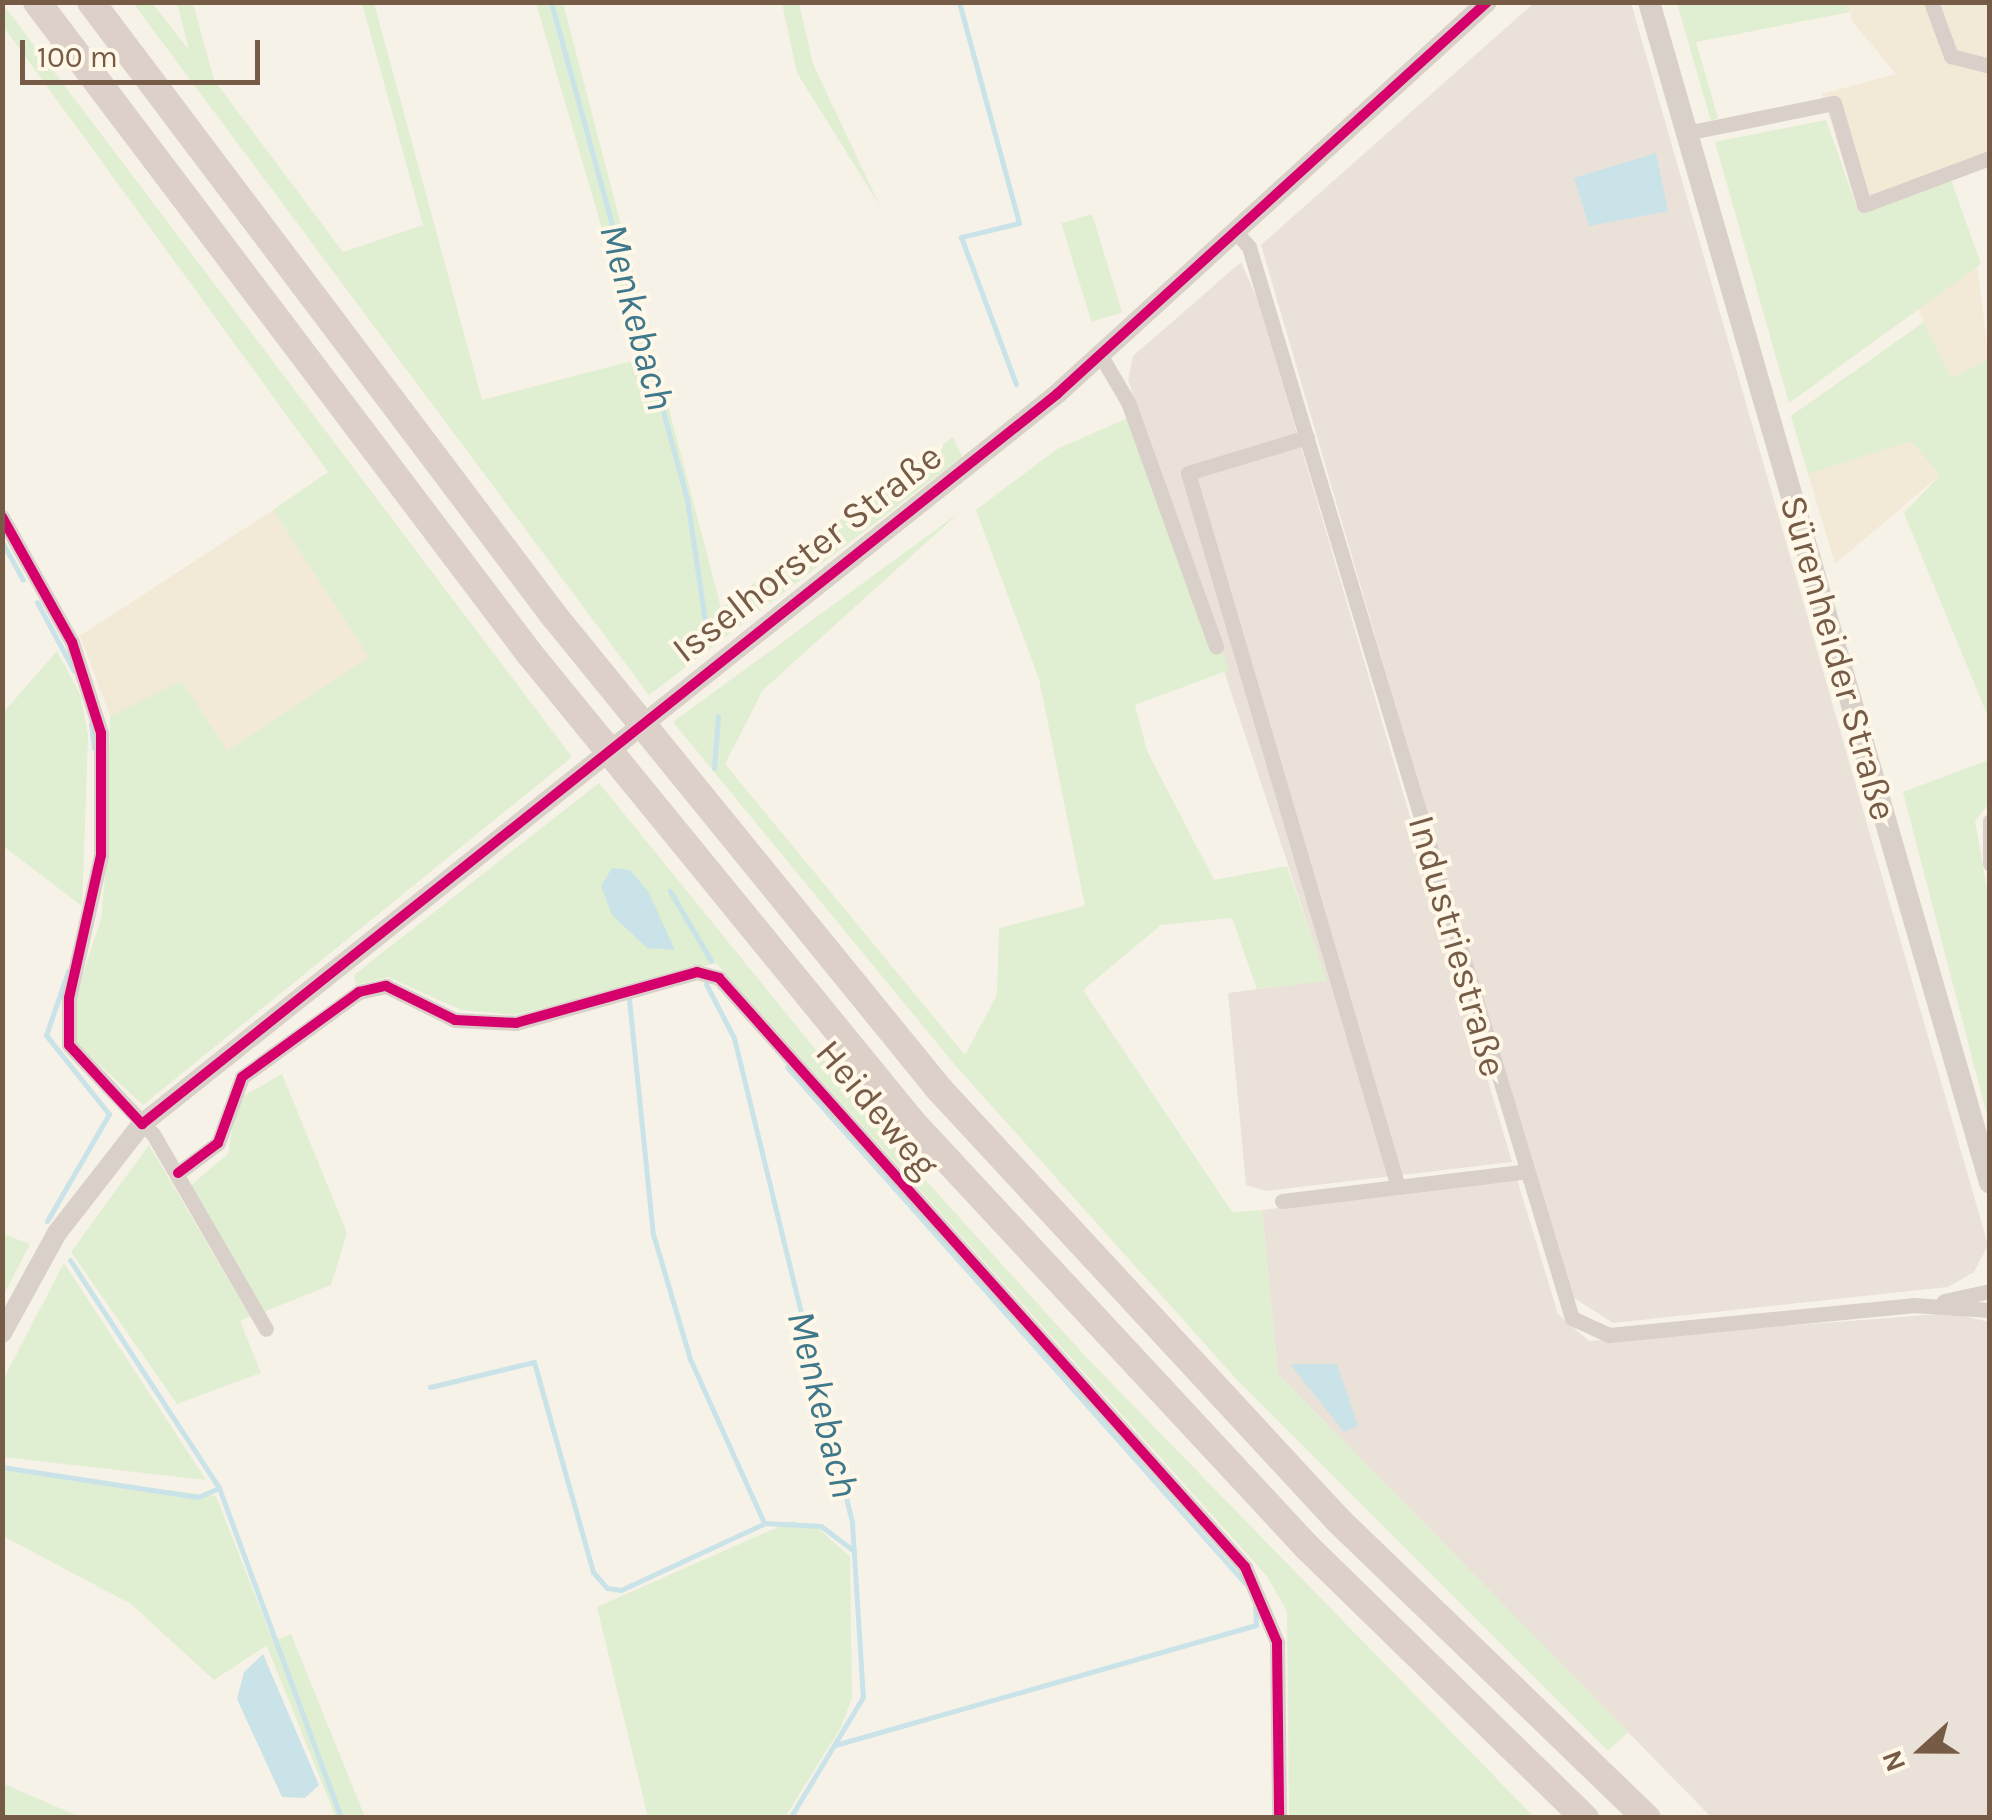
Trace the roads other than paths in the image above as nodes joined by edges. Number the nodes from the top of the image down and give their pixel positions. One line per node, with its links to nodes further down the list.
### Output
1 (37, 2): 28 (highway)
2 (91, 2): 29 (highway)
3 (1486, 2): 9 (street, Isselhorster Straße)
4 (1649, 2): 7 (main road, Sürenheider Straße)
5 (1931, 2): 6 (street)
6 (1990, 66)
7 (1686, 132): 8 (street); 19 (main road, Sürenheider Straße)
8 (1990, 158)
9 (1236, 232): 10 (street, Isselhorster Straße); 11 (street, Industriestraße)
10 (1102, 356): 13 (street); 16 (street, Isselhorster Straße)
11 (1307, 437): 17 (street, Industriestraße); 20 (street)
12 (2, 516): 16 (street)
13 (1216, 647)
14 (1990, 821): 15 (street)
15 (1990, 864)
16 (142, 1124): 18 (street); 26 (street, Isselhorster Straße)
17 (1523, 1172): 20 (street); 23 (street, Industriestraße)
18 (178, 1173): 25 (street); 27 (street, Heideweg)
19 (1990, 1183)
20 (1398, 1187): 21 (street)
21 (1282, 1200)
22 (1990, 1291): 23 (street, Industriestraße)
23 (1926, 1305): 24 (street, Industriestraße)
24 (1990, 1310)
25 (266, 1329)
26 (2, 1333)
27 (1279, 1818)
28 (1585, 1818)
29 (1647, 1818)

